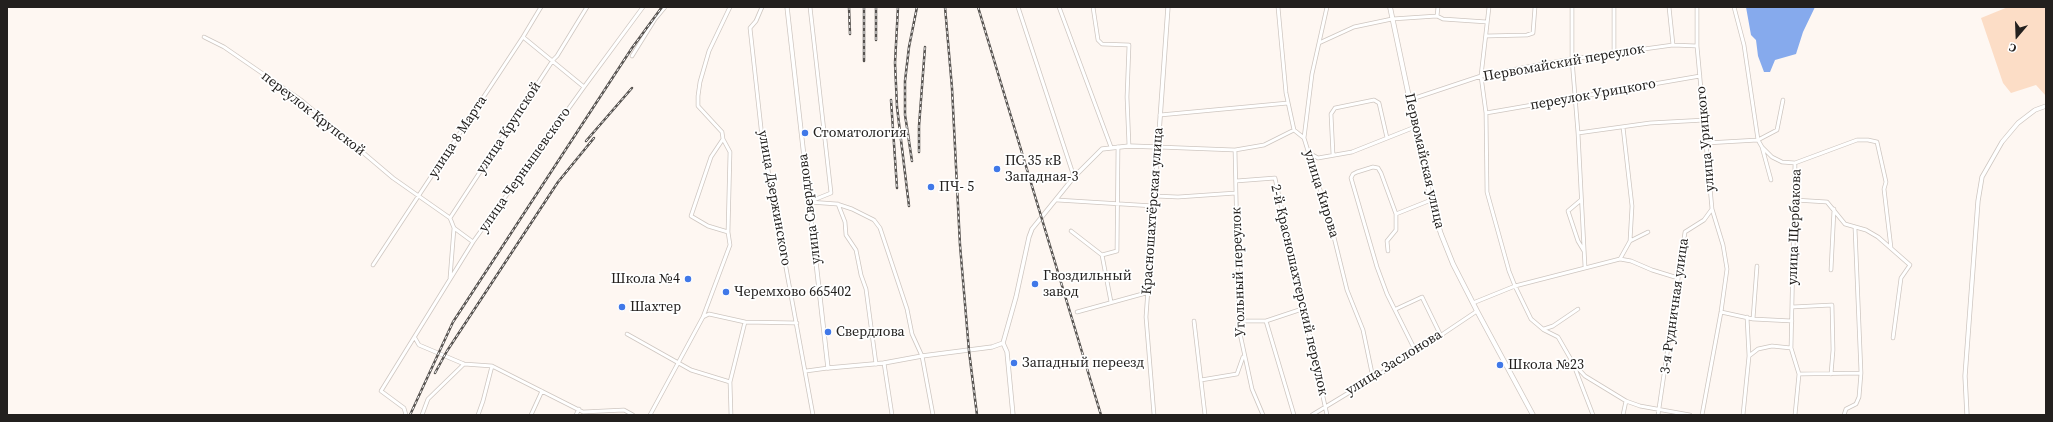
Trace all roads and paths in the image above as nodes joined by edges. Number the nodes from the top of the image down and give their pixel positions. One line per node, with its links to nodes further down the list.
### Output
1 (541, 7): 29 (street, улица 8 Марта)
2 (587, 7): 36 (street, улица Крупской)
3 (644, 7): 39 (street, улица Чернышевского)
4 (665, 7): 34 (street)
5 (730, 7): 54 (street)
6 (762, 7): 121 (street, улица Дзержинского)
7 (787, 7): 76 (street, улица Свердлова)
8 (810, 7): 76 (street)
9 (1018, 7): 66 (street)
10 (1059, 7): 58 (street)
11 (1093, 7): 57 (street)
12 (1168, 7): 46 (street, Красношахтёрская улица)
13 (1278, 7): 43 (street)
14 (1327, 7): 30 (street, улица Кирова)
15 (1390, 7): 25 (main road, Первомайская улица)
16 (1438, 7): 24 (street)
17 (1489, 7): 26 (street)
18 (1535, 7): 28 (street)
19 (1572, 7): 35 (street)
20 (1614, 7): 33 (street)
21 (1670, 7): 31 (street)
22 (1697, 7): 32 (street, улица Урицкого)
23 (1734, 7): 55 (street, улица Щербакова)
24 (1437, 16): 25 (street); 26 (street)
25 (1392, 18): 30 (street); 41 (main road, Первомайская улица)
26 (1487, 22): 28 (street)
27 (204, 36): 70 (street, переулок Крупской)
28 (1486, 36): 37 (street)
29 (524, 37): 36 (street); 70 (street, улица 8 Марта)
30 (1319, 43): 52 (street, улица Кирова)
31 (1673, 45): 32 (street, Первомайский переулок); 33 (street, Первомайский переулок)
32 (1697, 46): 38 (street, улица Урицкого)
33 (1614, 53): 35 (street, Первомайский переулок)
34 (632, 56)
35 (1572, 58): 37 (street, Первомайский переулок); 40 (street)
36 (553, 60): 39 (street); 83 (street, улица Крупской)
37 (1481, 76): 41 (street, Первомайский переулок); 45 (street)
38 (1700, 76): 40 (street, переулок Урицкого); 47 (street, улица Урицкого)
39 (584, 87): 90 (street, улица Чернышевского)
40 (1574, 99): 45 (street, переулок Урицкого); 51 (street)
41 (1409, 100): 48 (main road, Первомайская улица)
42 (1783, 100): 55 (street)
43 (1288, 103): 46 (street); 50 (street)
44 (2046, 106): 179 (street)
45 (1486, 113): 102 (street)
46 (1160, 115): 60 (street, Красношахтёрская улица)
47 (1705, 120): 49 (street); 56 (street, улица Урицкого)
48 (1415, 127): 53 (street); 73 (main road, Первомайская улица)
49 (1623, 127): 51 (street); 89 (street)
50 (1294, 130): 52 (street); 62 (street)
51 (1578, 133): 74 (street)
52 (1304, 138): 63 (street, улица Кирова)
53 (1388, 138): 64 (street); 64 (street)
54 (723, 139): 87 (street); 87 (street)
55 (1758, 140): 56 (street); 61 (street, улица Щербакова)
56 (1706, 143): 80 (street, улица Урицкого)
57 (1129, 146): 59 (street); 60 (street)
58 (1111, 147): 59 (street); 66 (street)
59 (1118, 147): 77 (street)
60 (1158, 147): 62 (street); 71 (street, Красношахтёрская улица)
61 (1762, 147): 65 (street); 67 (street, улица Щербакова)
62 (1235, 150): 68 (street, Угольный переулок)
63 (1308, 152): 64 (street); 144 (street, улица Кирова)
64 (1333, 155)
65 (1795, 163): 75 (street, улица Щербакова); 91 (street, улица Щербакова)
66 (1074, 177): 72 (street)
67 (1771, 180)
68 (1236, 181): 69 (street, Угольный переулок); 107 (street, 2-й Красношахтерский переулок)
69 (1236, 193): 71 (street); 117 (street, Угольный переулок)
70 (420, 196): 83 (street); 96 (street, улица 8 Марта)
71 (1155, 196): 79 (street, Красношахтёрская улица)
72 (1057, 200): 77 (street); 127 (street)
73 (1431, 200): 82 (street); 105 (main road, Первомайская улица)
74 (1581, 200): 93 (street); 93 (street)
75 (1795, 200): 81 (street); 106 (street, улица Щербакова)
76 (809, 202): 78 (street); 139 (street, улица Свердлова)
77 (1119, 203): 79 (street); 94 (street)
78 (837, 204): 131 (street); 137 (street)
79 (1154, 206): 103 (street, Красношахтёрская улица)
80 (1712, 209): 100 (street, 3-я Рудничная улица); 112 (street, улица Урицкого)
81 (1834, 209): 85 (street); 99 (street)
82 (1396, 214): 92 (street); 108 (street)
83 (450, 218): 84 (street)
84 (454, 228): 90 (street); 101 (street)
85 (1855, 228): 91 (street); 141 (street)
86 (1071, 231): 94 (street)
87 (728, 232): 113 (street)
88 (1648, 232): 89 (street)
89 (1630, 241): 95 (street)
90 (473, 242): 101 (street, улица Чернышевского)
91 (1891, 248): 126 (street)
92 (1388, 251)
93 (1585, 253): 98 (street)
94 (1102, 255): 104 (street)
95 (1620, 259): 98 (street); 100 (street)
96 (373, 266)
97 (1757, 266): 115 (street)
98 (1585, 267): 102 (street)
99 (1830, 270)
100 (1678, 278): 150 (street, 3-я Рудничная улица)
101 (450, 280): 125 (street, улица Чернышевского)
102 (1515, 286): 105 (street); 122 (street)
103 (1146, 293): 104 (street); 164 (street, Красношахтёрская улица)
104 (1112, 302): 111 (street)
105 (1473, 303): 110 (main road, Первомайская улица)
106 (1792, 307): 119 (street, улица Щербакова); 143 (street)
107 (1302, 309): 118 (street); 149 (street, 2-й Красношахтерский переулок)
108 (1396, 309): 124 (street); 129 (street)
109 (1578, 309): 122 (street)
110 (1477, 311): 124 (street, улица Заслонова); 170 (main road, Первомайская улица)
111 (1077, 312)
112 (1722, 312): 114 (street); 175 (street, улица Урицкого)
113 (702, 317): 120 (street); 133 (street)
114 (1747, 317): 115 (street); 132 (street)
115 (1753, 319): 119 (street)
116 (1194, 321): 145 (street)
117 (1240, 321): 118 (street); 130 (street, Угольный переулок)
118 (1266, 321): 167 (street)
119 (1792, 321): 128 (street, улица Щербакова)
120 (745, 322): 121 (street); 146 (street)
121 (797, 323): 140 (street, улица Дзержинского)
122 (1544, 330): 135 (street)
123 (627, 334): 133 (street)
124 (1441, 336): 129 (street, улица Заслонова)
125 (415, 338): 136 (street); 153 (street, улица Чернышевского)
126 (1892, 338)
127 (1004, 343): 131 (street); 163 (street)
128 (1791, 348): 132 (street); 142 (street, улица Щербакова)
129 (1416, 352): 144 (street, улица Заслонова)
130 (1244, 355): 145 (street); 166 (street, Угольный переулок)
131 (922, 356): 134 (street); 162 (street)
132 (1749, 356): 176 (street)
133 (680, 363): 146 (street); 159 (street)
134 (884, 363): 137 (street); 161 (street)
135 (1573, 363): 148 (street); 171 (street)
136 (464, 364): 138 (street); 154 (street)
137 (876, 364): 139 (street)
138 (492, 366): 147 (street); 155 (street)
139 (828, 368): 140 (street)
140 (806, 371): 152 (street, улица Дзержинского)
141 (1861, 373): 143 (street); 178 (street)
142 (1799, 374): 143 (street); 177 (street, улица Щербакова)
143 (1831, 374)
144 (1373, 378): 149 (street, улица Заслонова)
145 (1202, 380): 165 (street)
146 (730, 382): 160 (street)
147 (542, 391): 151 (street); 156 (street)
148 (1626, 401): 150 (street); 172 (street)
149 (1325, 408): 168 (street, улица Заслонова); 169 (street, 2-й Красношахтерский переулок)
150 (1660, 409): 173 (street, 3-я Рудничная улица); 174 (street)
151 (579, 410): 157 (street); 158 (street)
152 (813, 414)
153 (406, 415)
154 (422, 415)
155 (478, 415)
156 (531, 415)
157 (576, 415)
158 (633, 415)
159 (650, 415)
160 (731, 415)
161 (892, 415)
162 (933, 415)
163 (1013, 415)
164 (1154, 415)
165 (1205, 415)
166 (1263, 415)
167 (1294, 415)
168 (1312, 415)
169 (1327, 415)
170 (1533, 415)
171 (1593, 415)
172 (1623, 415)
173 (1658, 415)
174 (1690, 415)
175 (1702, 415)
176 (1743, 415)
177 (1795, 415)
178 (1844, 415)
179 (1967, 415)

